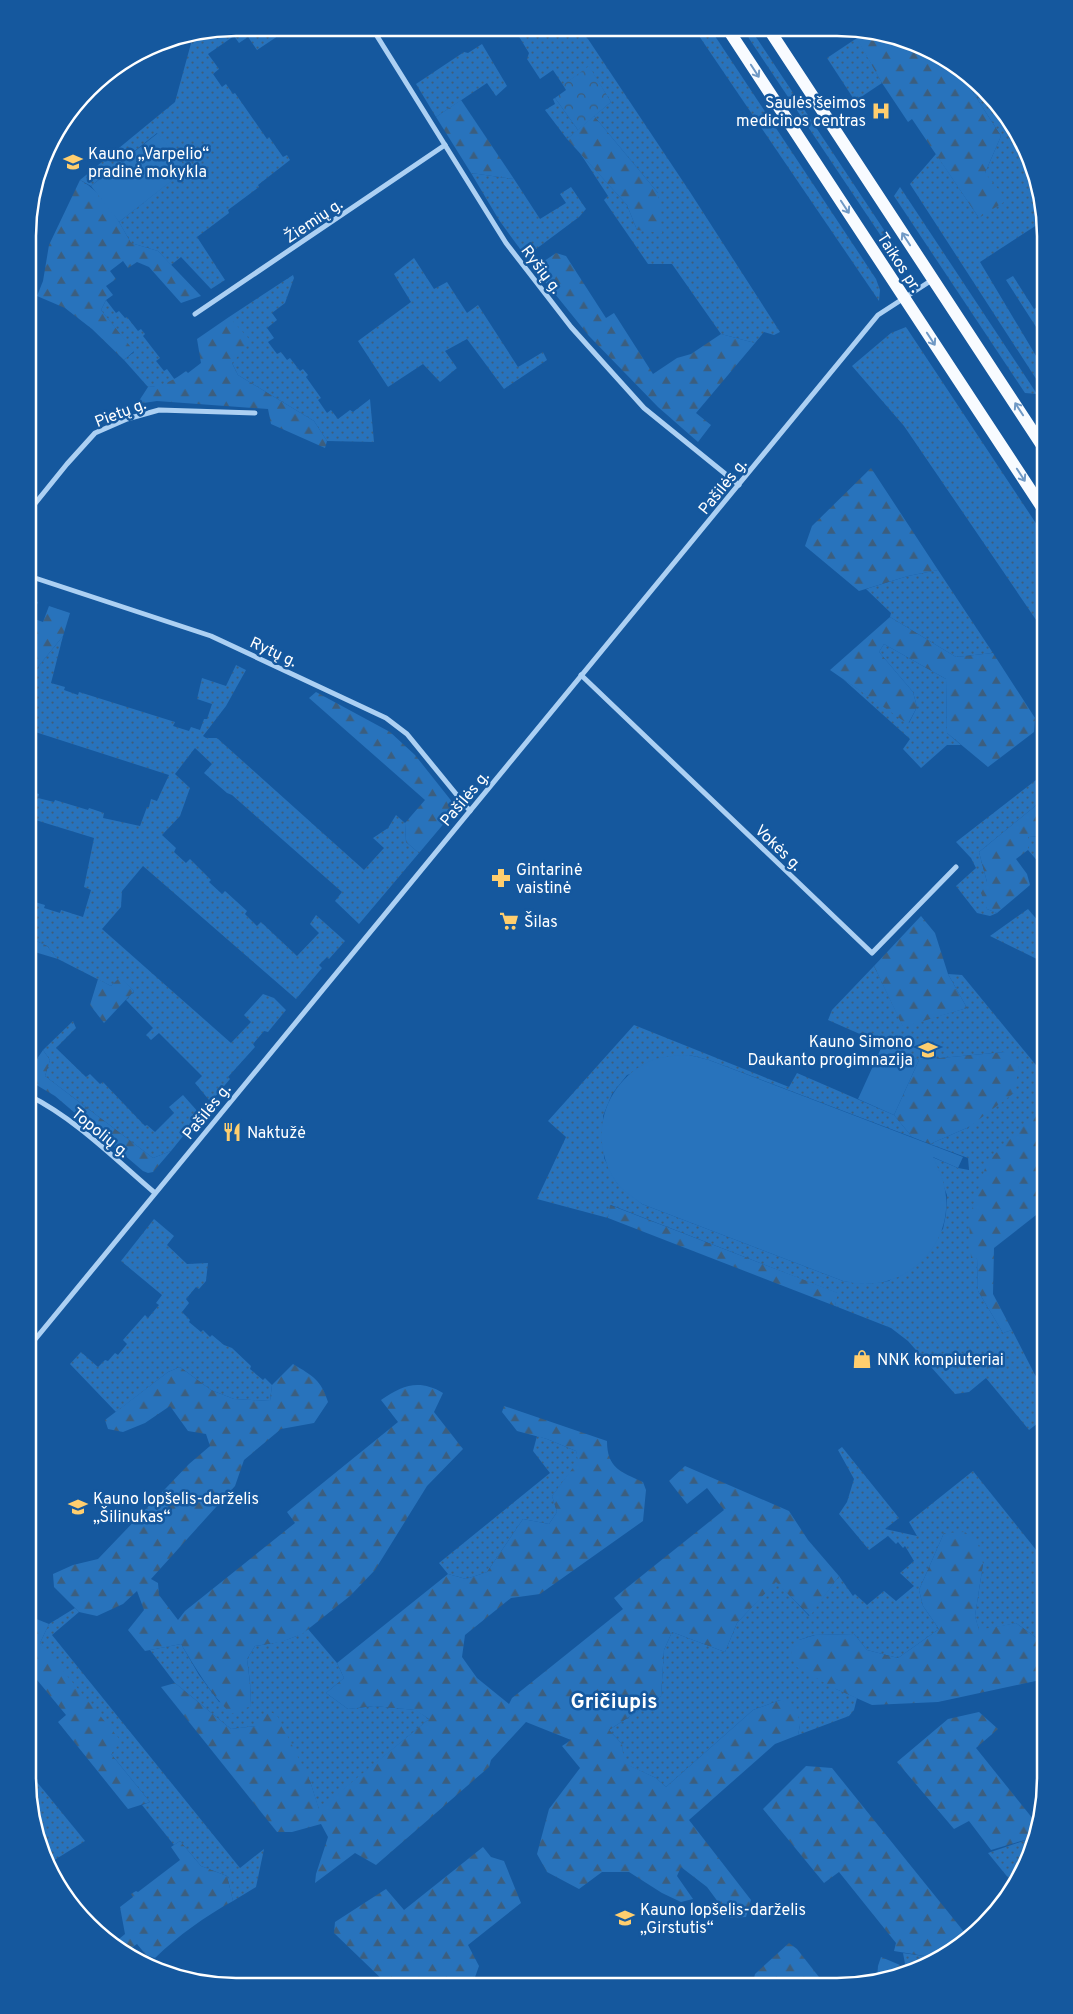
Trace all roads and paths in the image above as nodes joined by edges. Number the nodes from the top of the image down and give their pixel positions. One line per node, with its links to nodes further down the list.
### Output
1 (378, 36): 4 (street, Ryšių g.)
2 (733, 36): 6 (main road, Taikos pr., one-way to 6)
3 (773, 36): 5 (main road, Taikos pr., one-way to 3)
4 (445, 145): 7 (street, Žiemių g.); 10 (street, Ryšių g.)
5 (933, 280): 6 (street, Pašilės g.); 9 (main road, Taikos pr., one-way to 5)
6 (904, 298): 10 (street, Pašilės g.); 11 (main road, Taikos pr., one-way to 11)
7 (195, 314)
8 (255, 413): 12 (street, Pietų g.)
9 (1037, 438)
10 (739, 485): 14 (street, Pašilės g.)
11 (1037, 500)
12 (36, 502)
13 (36, 578): 15 (street, Rytų g.)
14 (581, 675): 15 (street, Pašilės g.); 16 (street, Vokės g.)
15 (470, 811): 18 (street, Pašilės g.)
16 (956, 867)
17 (36, 1099): 18 (street, Topolių g.)
18 (155, 1194): 19 (street, Pašilės g.)
19 (36, 1338)

